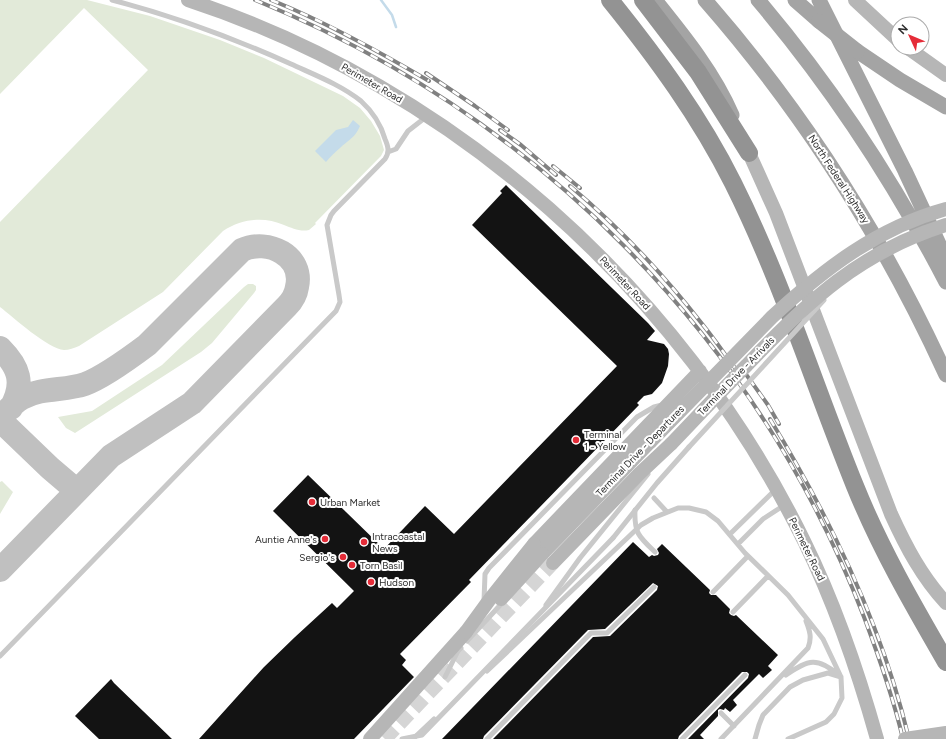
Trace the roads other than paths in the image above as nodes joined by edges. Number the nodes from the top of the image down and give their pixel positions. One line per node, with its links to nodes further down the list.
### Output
1 (112, 0): 16 (lane)
2 (188, 0): 15 (street, Perimeter Road)
3 (610, 0): 47 (highway)
4 (643, 0): 17 (highway)
5 (656, 0): 17 (main road)
6 (705, 0): 24 (main road, North Federal Highway)
7 (758, 0): 22 (main road)
8 (795, 0): 14 (main road, bridge)
9 (819, 0): 20 (main road)
10 (855, 0): 11 (street)
11 (890, 33)
12 (919, 56): 13 (street)
13 (946, 75)
14 (946, 107)
15 (427, 116): 16 (lane); 23 (street, Perimeter Road)
16 (388, 152): 46 (lane)
17 (749, 153): 40 (street)
18 (946, 209): 44 (street, Terminal Drive - Departures, bridge)
19 (946, 225): 21 (street, Terminal Drive - Arrivals, bridge)
20 (946, 259)
21 (847, 273): 28 (street, Terminal Drive - Arrivals, bridge); 30 (lane, bridge)
22 (946, 282)
23 (700, 371): 25 (street); 26 (street, Perimeter Road)
24 (946, 375)
25 (667, 404): 43 (lane); 43 (lane); 44 (street, bridge)
26 (776, 489): 29 (street, Perimeter Road); 32 (lane)
27 (654, 498): 31 (lane)
28 (618, 503): 36 (street, Terminal Drive - Arrivals); 45 (lane)
29 (785, 505): 33 (lane); 64 (street, Perimeter Road)
30 (635, 510): 34 (lane, bridge); 55 (lane, bridge)
31 (667, 512): 32 (lane); 45 (lane)
32 (730, 534): 33 (lane)
33 (738, 544): 35 (lane)
34 (655, 552)
35 (748, 556): 37 (lane); 39 (lane)
36 (553, 564)
37 (768, 576): 41 (lane); 42 (lane)
38 (654, 587): 59 (lane)
39 (713, 592)
40 (946, 603)
41 (733, 612)
42 (803, 615): 49 (lane); 51 (lane)
43 (485, 622): 50 (lane)
44 (466, 632): 56 (street, Terminal Drive - Departures)
45 (526, 636): 58 (lane)
46 (0, 656)
47 (946, 662)
48 (745, 675): 60 (lane)
49 (841, 677): 51 (lane); 62 (lane); 63 (lane)
50 (445, 678)
51 (777, 681): 53 (lane)
52 (721, 713): 53 (lane)
53 (734, 726): 61 (lane)
54 (946, 733): 65 (street, bridge)
55 (420, 738): 57 (lane, bridge)
56 (370, 739)
57 (402, 739)
58 (413, 739)
59 (487, 739)
60 (682, 739)
61 (722, 739)
62 (755, 739)
63 (788, 739)
64 (877, 739)
65 (905, 739)

